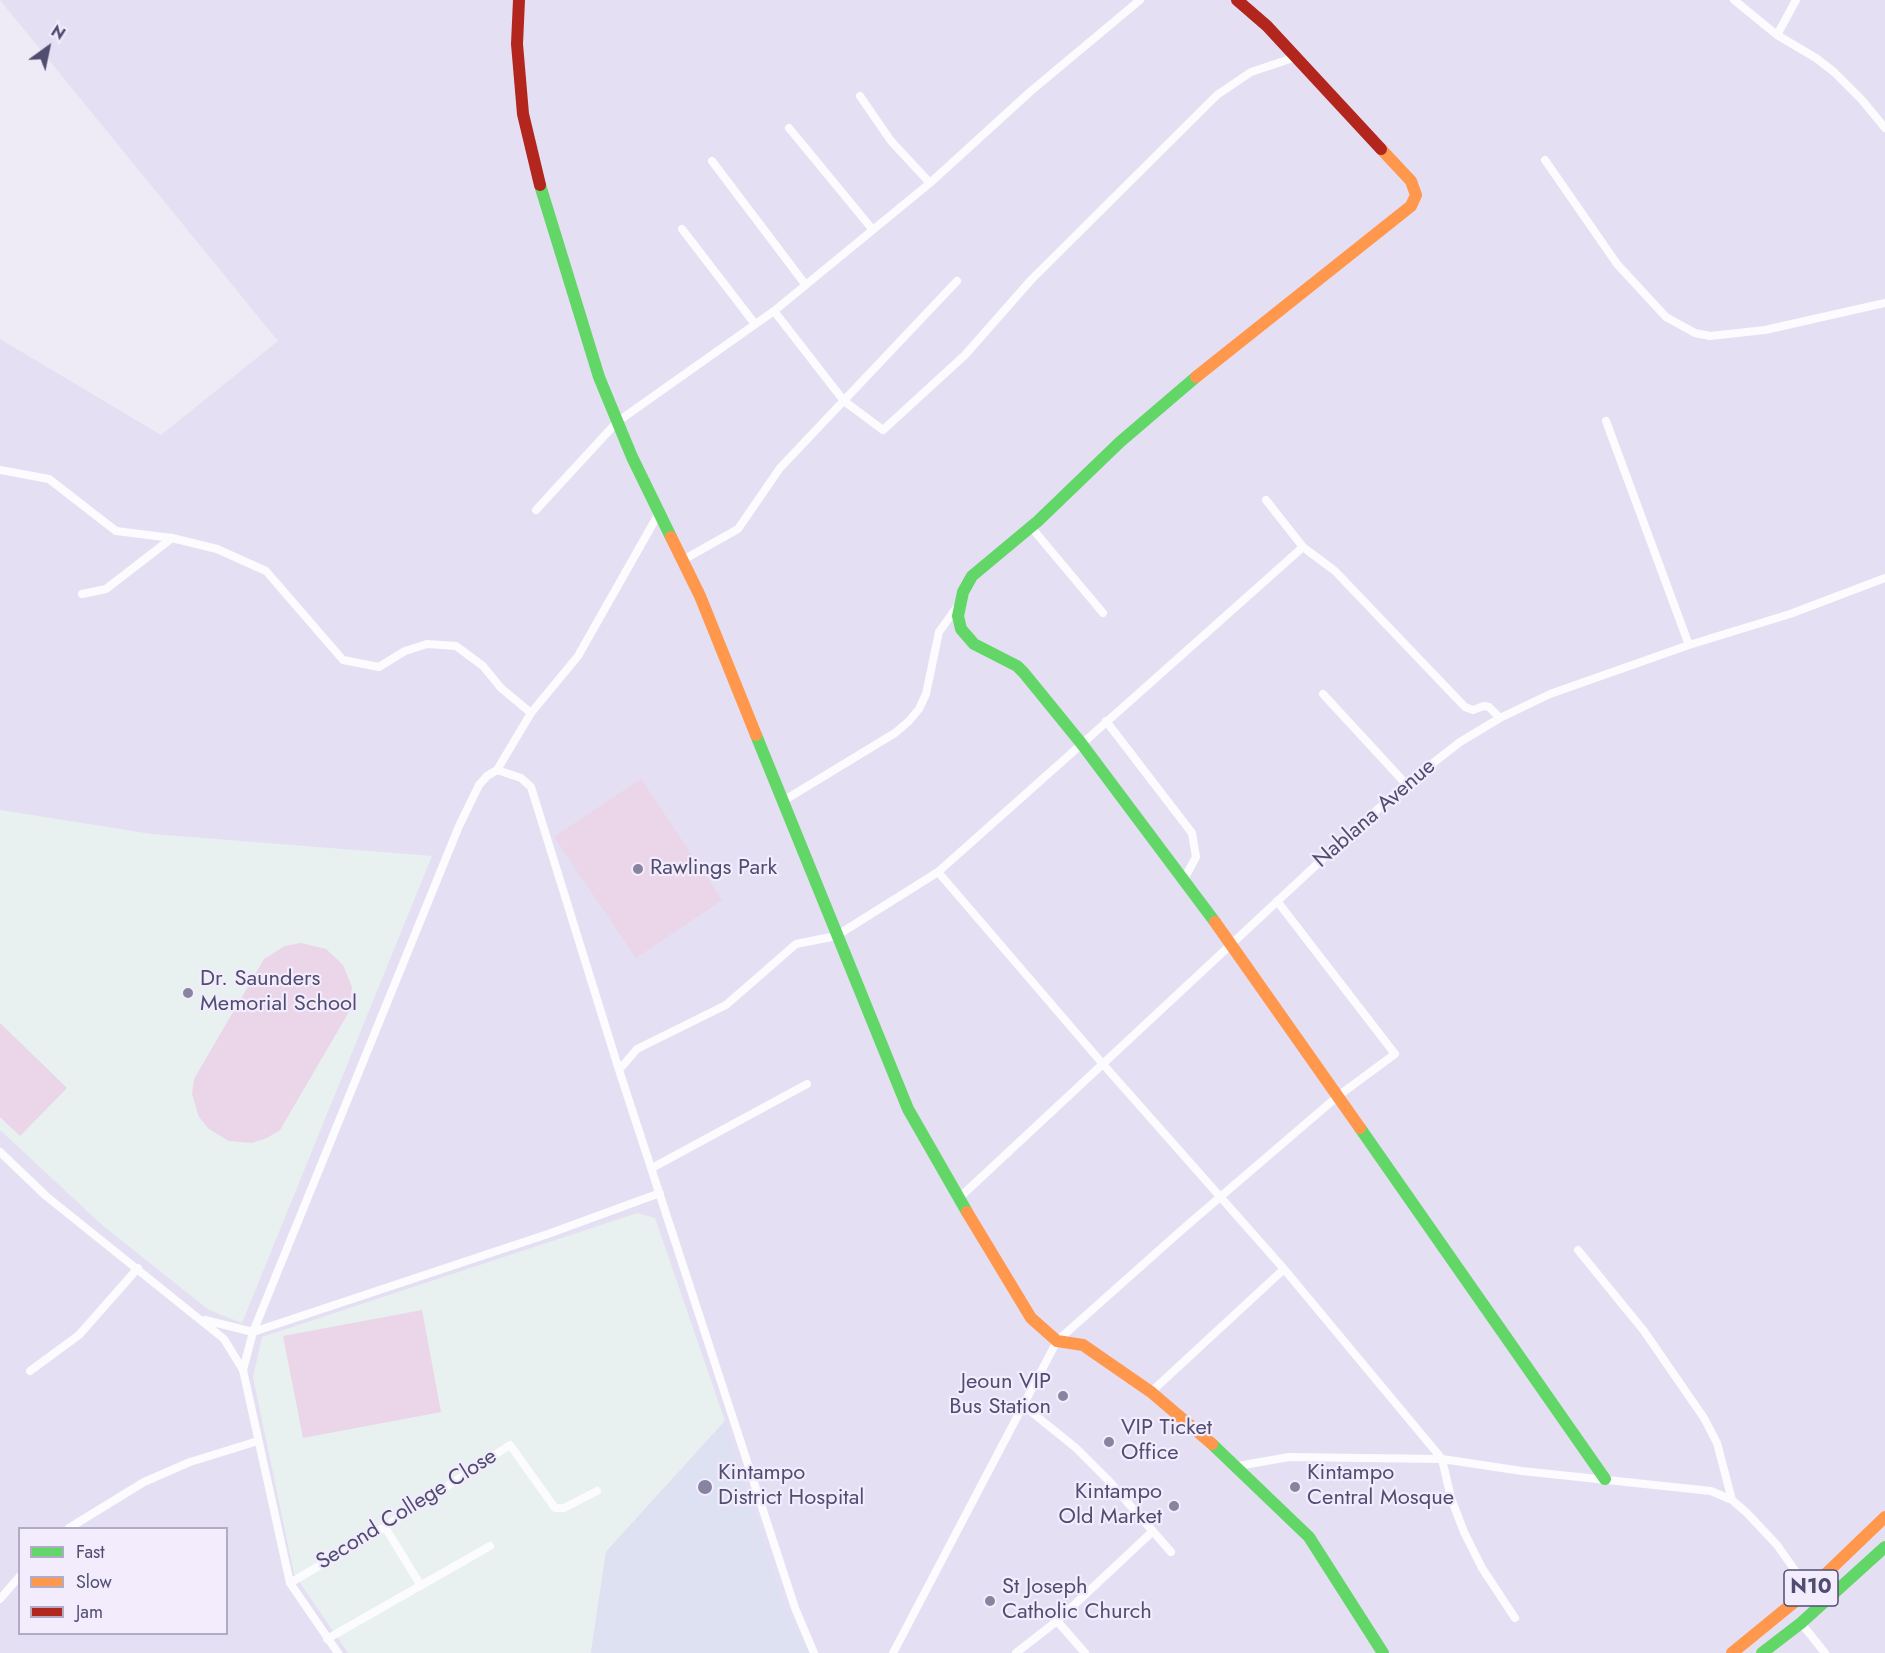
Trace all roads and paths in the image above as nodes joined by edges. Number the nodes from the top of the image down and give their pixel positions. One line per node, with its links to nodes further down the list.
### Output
1 (519, 0): 23 (main road)
2 (1140, 0): 13 (street)
3 (1237, 0): 7 (main road)
4 (1734, 0): 6 (street)
5 (1796, 0): 6 (street)
6 (1777, 35): 10 (street)
7 (1296, 57): 21 (street); 28 (main road)
8 (860, 96): 13 (street)
9 (789, 128): 15 (street)
10 (1885, 128)
11 (1545, 160): 18 (street)
12 (712, 161): 17 (street)
13 (930, 183): 15 (street)
14 (682, 229): 20 (street)
15 (873, 230): 17 (street)
16 (957, 281): 21 (street)
17 (805, 285): 19 (street)
18 (1885, 303)
19 (774, 310): 20 (street); 21 (street)
20 (755, 324): 23 (street)
21 (844, 401): 31 (street)
22 (1606, 421): 36 (street)
23 (617, 422): 26 (street); 27 (main road)
24 (0, 470): 29 (street)
25 (1266, 500): 30 (street)
26 (536, 510)
27 (659, 513): 31 (main road); 38 (street)
28 (1031, 527): 34 (main road); 35 (street)
29 (172, 538): 33 (street); 38 (street)
30 (1303, 547): 39 (street); 40 (street)
31 (683, 560): 44 (main road)
32 (1885, 578): 36 (street, Nablana Avenue)
33 (82, 594)
34 (958, 604): 41 (main road); 44 (street)
35 (1103, 613)
36 (1689, 645): 39 (street, Nablana Avenue)
37 (1323, 694): 43 (street)
38 (531, 713): 42 (street)
39 (1500, 718): 43 (street, Nablana Avenue)
40 (1106, 721): 41 (street); 46 (street)
41 (1082, 742): 45 (street); 46 (main road)
42 (497, 770): 51 (street); 63 (street)
43 (1406, 784): 47 (street, Nablana Avenue)
44 (783, 801): 48 (main road)
45 (938, 872): 48 (street); 50 (street)
46 (1183, 881): 49 (main road)
47 (1277, 901): 49 (street, Nablana Avenue); 53 (street)
48 (836, 936): 51 (street); 58 (main road)
49 (1231, 944): 50 (street, Nablana Avenue); 53 (main road)
50 (1102, 1064): 57 (street); 58 (street, Nablana Avenue)
51 (619, 1070): 55 (street)
52 (807, 1084): 55 (street)
53 (1338, 1096): 57 (street); 72 (main road)
54 (0, 1152): 60 (street)
55 (652, 1168): 56 (street)
56 (660, 1193): 63 (street); 93 (street)
57 (1220, 1198): 61 (street); 64 (street)
58 (957, 1199): 64 (main road)
59 (1578, 1250): 74 (street)
60 (138, 1268): 62 (street); 66 (street)
61 (1284, 1269): 67 (street); 70 (street)
62 (204, 1320): 63 (street); 65 (street)
63 (253, 1332): 65 (street)
64 (1056, 1341): 67 (main road); 68 (street)
65 (243, 1370): 69 (street)
66 (30, 1371)
67 (1151, 1392): 71 (main road)
68 (1024, 1406): 78 (street); 94 (street)
69 (258, 1441): 76 (street); 83 (street)
70 (1442, 1459): 71 (street); 72 (street); 88 (street)
71 (1238, 1466): 97 (main road)
72 (1605, 1479): 74 (street)
73 (597, 1491): 77 (street, Second College Close)
74 (1732, 1500): 85 (street)
75 (1885, 1517): 85 (main road, N10)
76 (71, 1527)
77 (385, 1527): 83 (street, Second College Close); 84 (street)
78 (1153, 1531): 81 (street); 89 (street)
79 (490, 1546): 84 (street)
80 (1885, 1546): 90 (main road, N10)
81 (1171, 1552)
82 (18, 1578): 86 (street)
83 (290, 1583): 91 (street)
84 (421, 1586): 91 (street)
85 (1809, 1590): 87 (main road, N10)
86 (0, 1599)
87 (1789, 1607): 90 (main road); 98 (main road, N10)
88 (1515, 1618)
89 (1057, 1621): 95 (street); 96 (street)
90 (1801, 1623): 99 (main road, N10); 100 (street)
91 (327, 1639): 92 (street)
92 (338, 1653)
93 (814, 1653)
94 (893, 1653)
95 (1016, 1653)
96 (1085, 1653)
97 (1383, 1653)
98 (1732, 1653)
99 (1762, 1653)
100 (1826, 1653)

